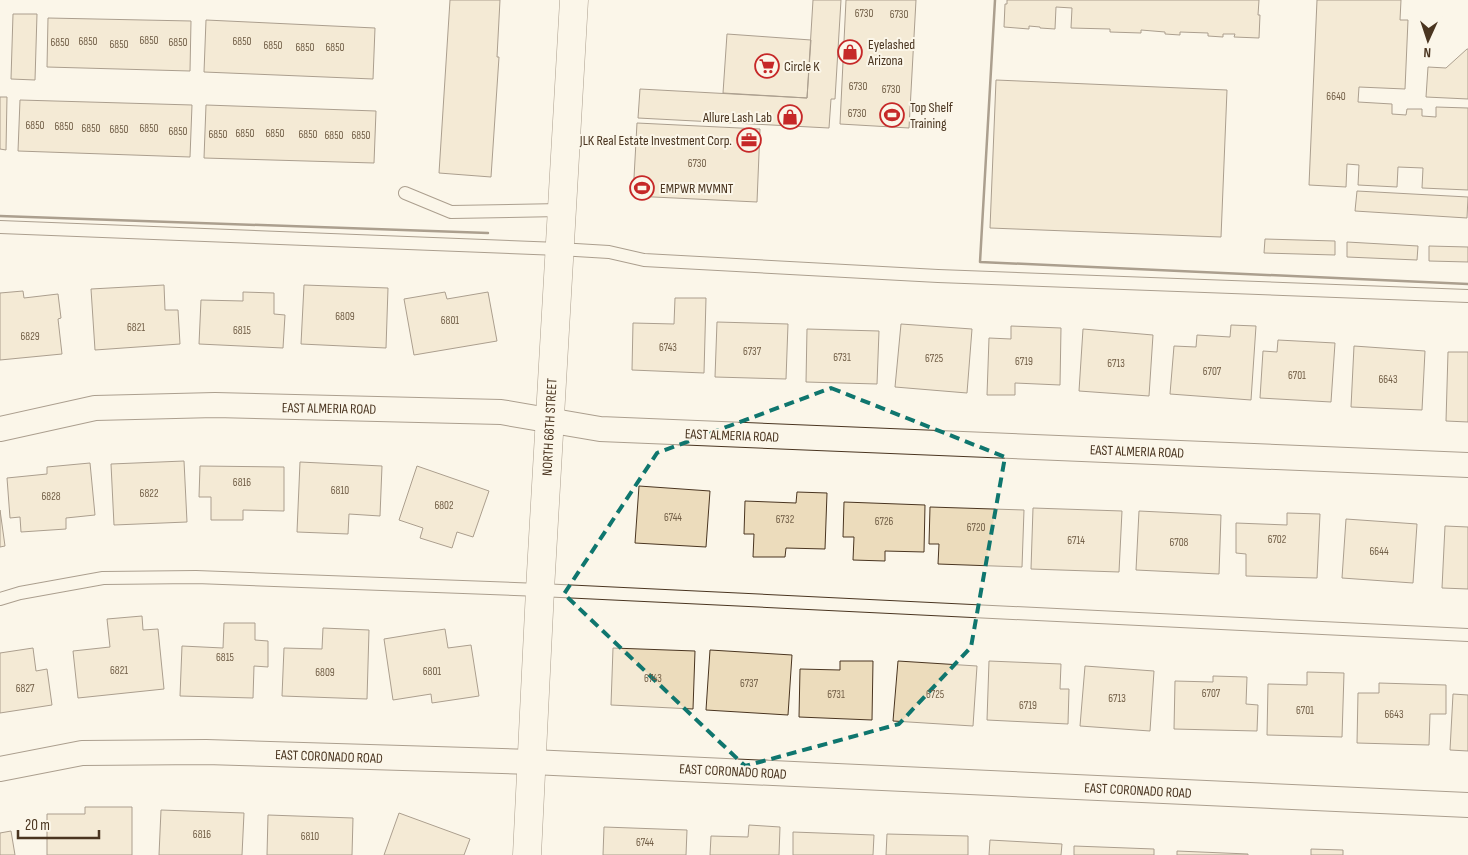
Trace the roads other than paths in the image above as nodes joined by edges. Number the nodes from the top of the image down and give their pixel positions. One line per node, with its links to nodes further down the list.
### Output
1 (574, 0): 3 (street, NORTH 68TH STREET)
2 (405, 193): 3 (lane)
3 (561, 210): 5 (street, NORTH 68TH STREET)
4 (0, 227): 5 (lane)
5 (559, 249): 6 (lane); 7 (street, NORTH 68TH STREET)
6 (1468, 296)
7 (549, 421): 8 (street, EAST ALMERIA ROAD); 9 (street, EAST ALMERIA ROAD); 10 (street, NORTH 68TH STREET)
8 (0, 429)
9 (1468, 465)
10 (540, 590): 11 (lane); 12 (lane); 13 (street, NORTH 68TH STREET)
11 (0, 599)
12 (1468, 635)
13 (532, 762): 14 (street, EAST CORONADO ROAD); 15 (street, EAST CORONADO ROAD); 16 (street, NORTH 68TH STREET)
14 (0, 769)
15 (1468, 805)
16 (527, 855)

